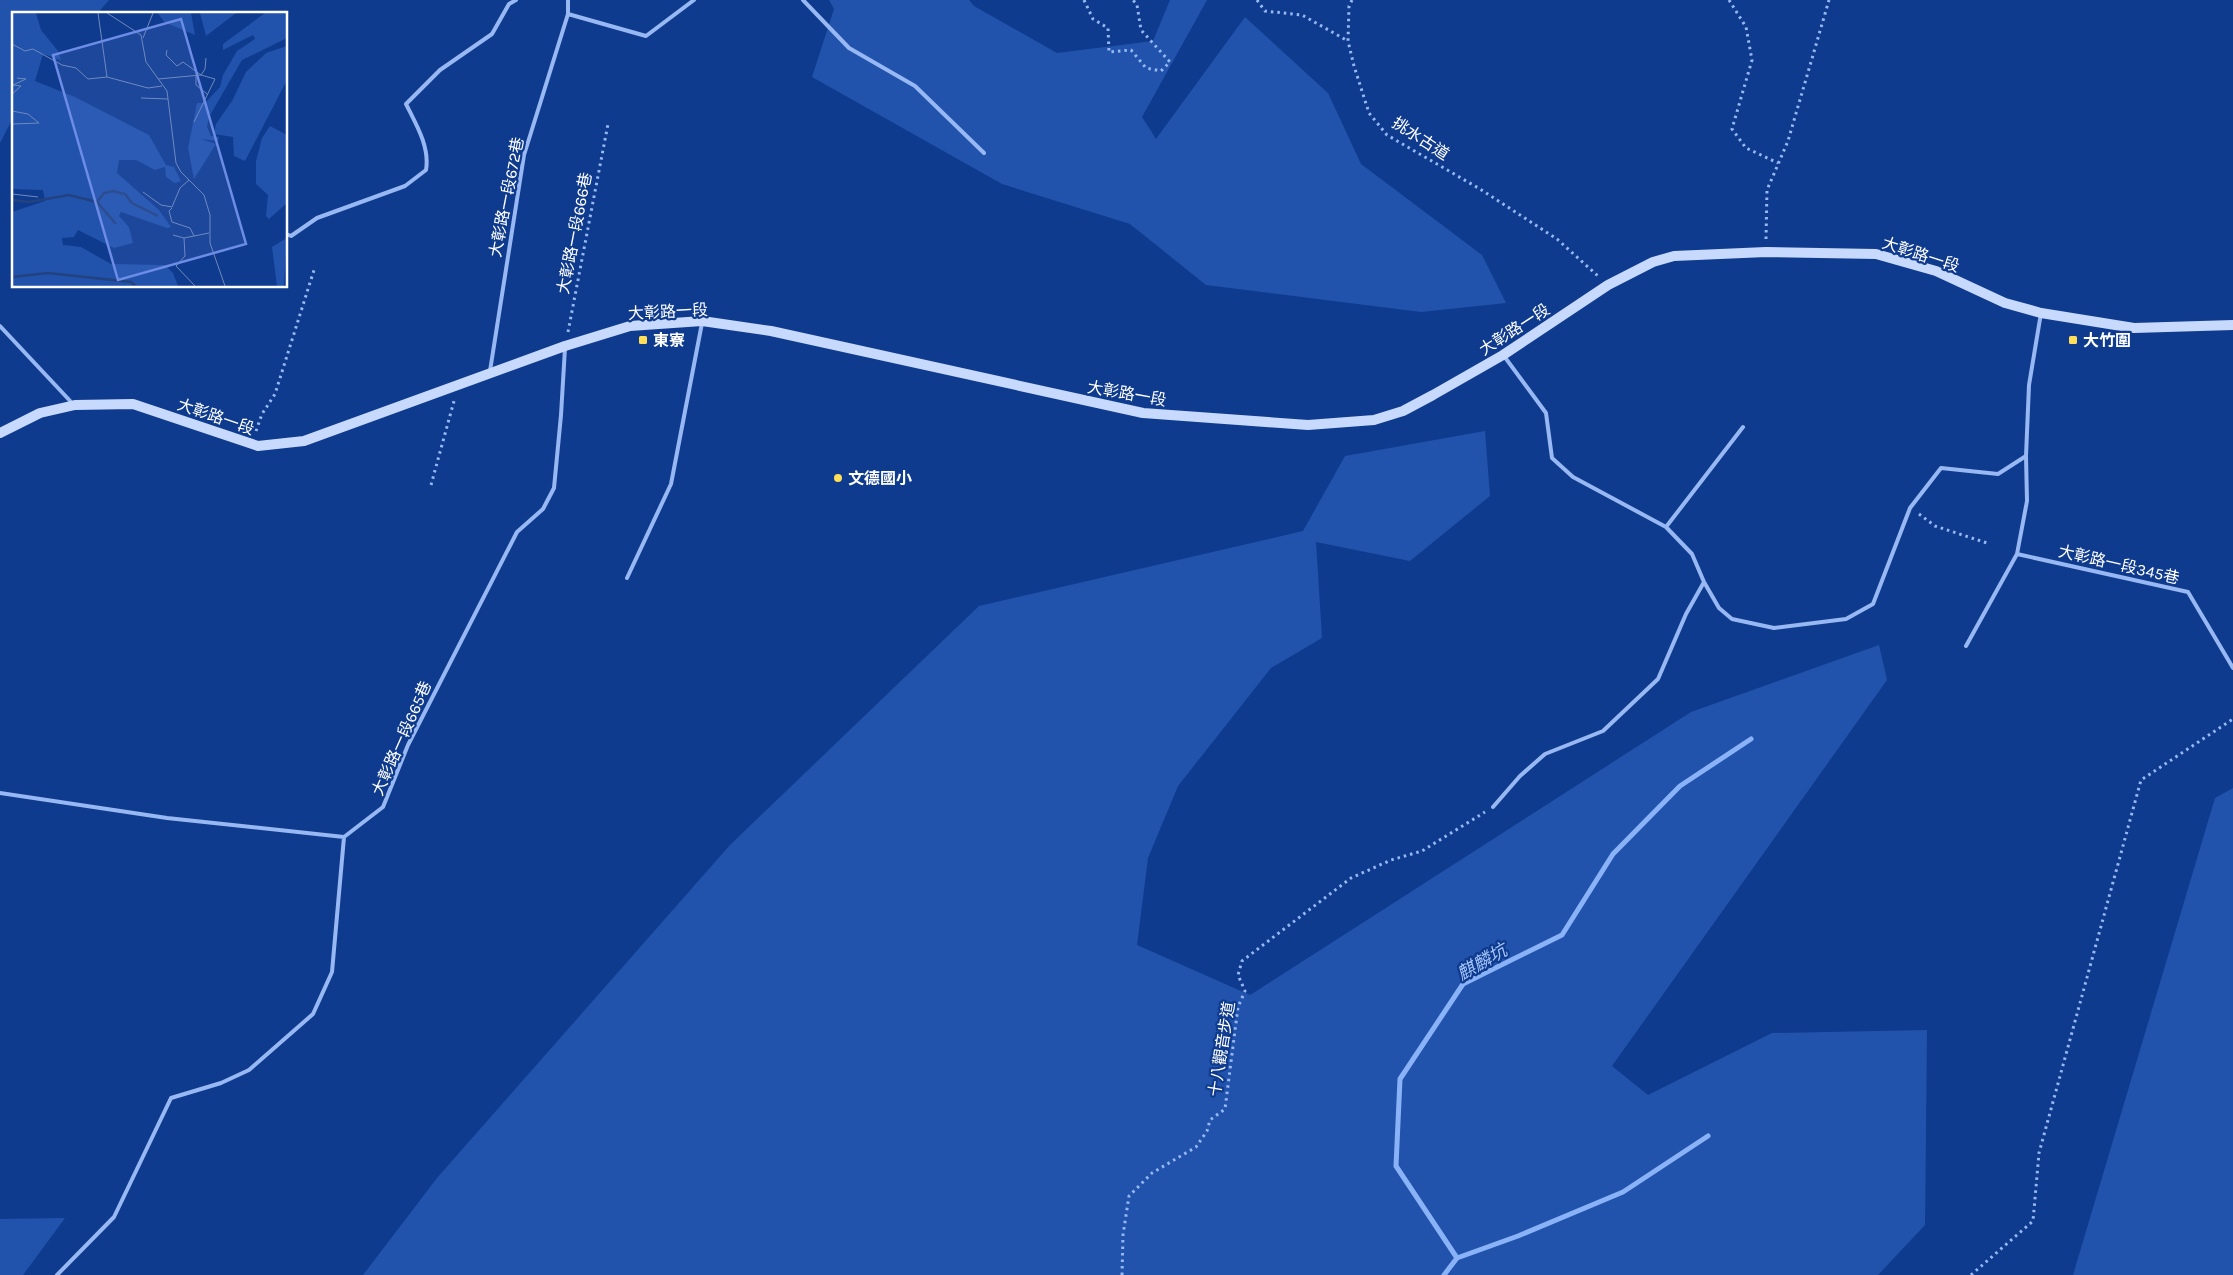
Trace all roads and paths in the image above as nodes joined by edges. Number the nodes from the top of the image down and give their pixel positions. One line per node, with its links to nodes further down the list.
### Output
1 (516, 0): 16 (lane)
2 (568, 0): 11 (lane, 大彰路一段672巷)
3 (694, 0): 11 (lane)
4 (803, 0): 14 (lane)
5 (1084, 0): 6 (path)
6 (1133, 0)
7 (1257, 0): 12 (path)
8 (1352, 0): 12 (path, 挑水古道)
9 (1729, 0): 15 (path)
10 (1828, 0): 15 (path)
11 (568, 14): 26 (lane, 大彰路一段672巷)
12 (1348, 41): 19 (path, 挑水古道)
13 (608, 124): 24 (path, 大彰路一段666巷)
14 (984, 153)
15 (1778, 163): 17 (path)
16 (288, 235)
17 (1766, 252): 19 (main road, 大彰路一段); 20 (main road, 大彰路一段)
18 (314, 270): 31 (path)
19 (1608, 285): 25 (main road, 大彰路一段)
20 (2041, 313): 22 (main road, 大彰路一段); 32 (lane)
21 (702, 321): 24 (main road, 大彰路一段); 25 (main road, 大彰路一段); 38 (lane)
22 (2233, 325)
23 (0, 326): 28 (lane)
24 (565, 346): 26 (main road, 大彰路一段); 45 (lane, 大彰路一段665巷)
25 (1503, 355): 35 (lane)
26 (490, 373): 27 (main road, 大彰路一段)
27 (459, 385): 31 (main road, 大彰路一段); 33 (path)
28 (75, 405): 30 (main road, 大彰路一段); 31 (main road, 大彰路一段)
29 (1743, 427): 35 (lane)
30 (0, 433)
31 (251, 443)
32 (2026, 456): 34 (lane); 37 (lane)
33 (431, 485)
34 (1910, 508): 36 (path); 39 (lane)
35 (1666, 527): 39 (lane)
36 (1987, 543)
37 (2018, 554): 40 (lane); 41 (lane, 大彰路一段345巷)
38 (627, 578)
39 (1704, 582): 44 (lane)
40 (1966, 646)
41 (2233, 668)
42 (2233, 719): 48 (path)
43 (0, 793): 45 (lane)
44 (1493, 807): 47 (path, 十八觀音步道)
45 (344, 837): 46 (lane)
46 (57, 1275)
47 (1122, 1275)
48 (1971, 1275)

